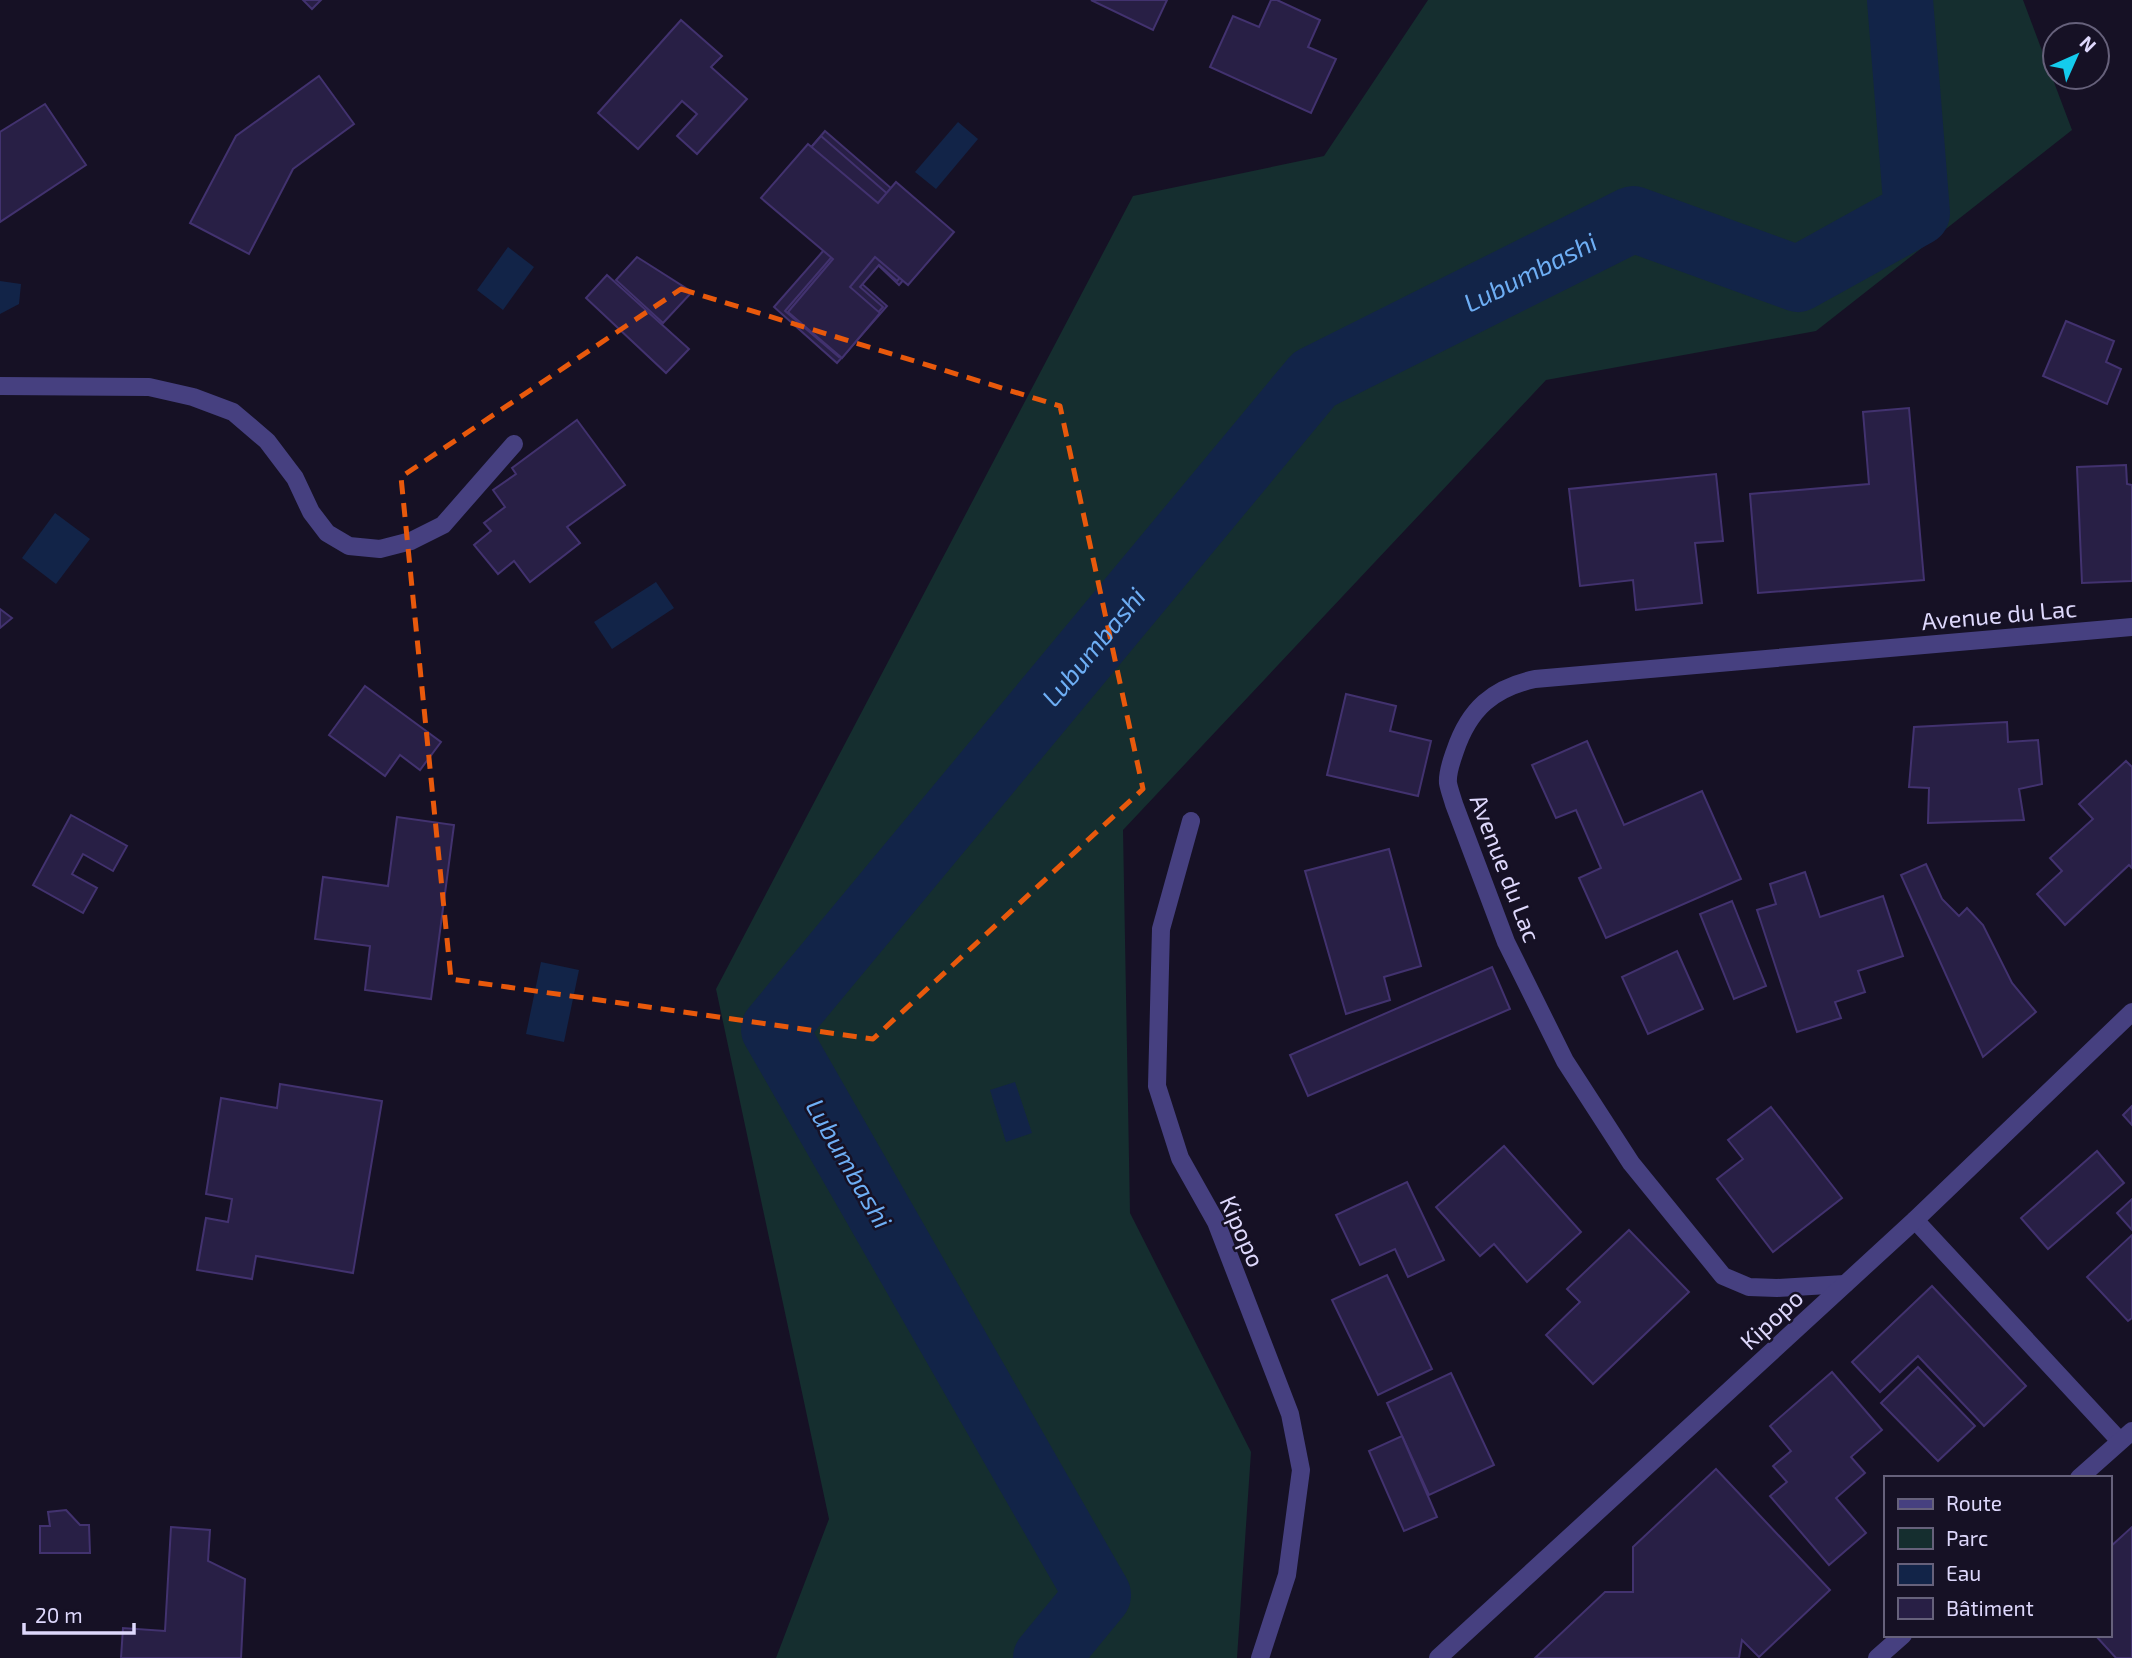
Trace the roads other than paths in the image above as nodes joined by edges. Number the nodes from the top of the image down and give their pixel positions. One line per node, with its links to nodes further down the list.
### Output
1 (0, 386): 2 (street)
2 (513, 444)
3 (2132, 627): 7 (street, Avenue du Lac)
4 (1191, 821): 11 (street, Kipopo)
5 (2132, 1012): 6 (street, Kipopo)
6 (1915, 1220): 7 (street, Kipopo); 8 (street)
7 (1845, 1284): 12 (street, Kipopo)
8 (2126, 1436): 9 (street)
9 (2081, 1476)
10 (1901, 1637): 13 (street)
11 (1260, 1658)
12 (1438, 1658)
13 (1877, 1658)

